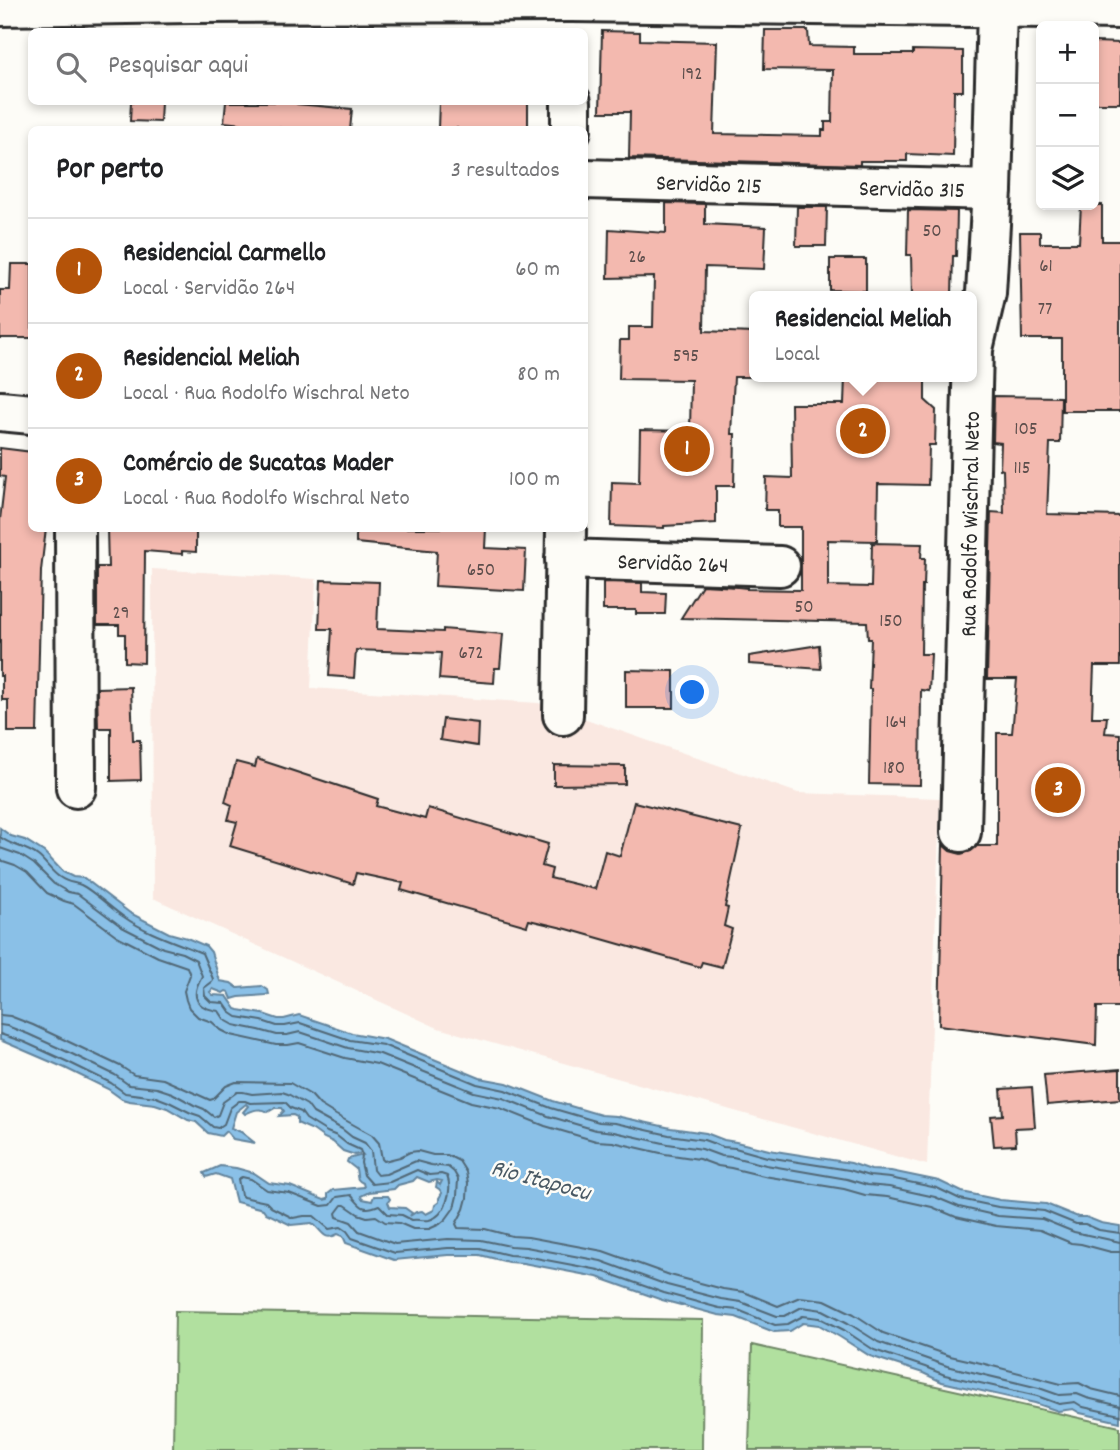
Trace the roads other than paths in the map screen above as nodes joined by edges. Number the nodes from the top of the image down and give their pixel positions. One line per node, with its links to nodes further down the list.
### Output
1 (370, 1): 2 (street); 7 (street)
2 (81, 2): 4 (street)
3 (945, 3): 5 (street); 7 (street)
4 (0, 6)
5 (997, 8): 6 (street); 12 (street, Rua Rodolfo Wischral Neto)
6 (1120, 9)
7 (572, 11)
8 (571, 105): 9 (street)
9 (571, 126)
10 (588, 179): 11 (street, Servidão 215)
11 (833, 186): 12 (street, Servidão 315)
12 (992, 190): 13 (street, Rua Rodolfo Wischral Neto)
13 (977, 332)
14 (972, 382): 22 (street, Rua Rodolfo Wischral Neto)
15 (0, 411): 16 (street)
16 (28, 414)
17 (75, 532): 21 (street)
18 (565, 544): 19 (street, Servidão 264); 20 (street)
19 (780, 565)
20 (563, 715)
21 (76, 788)
22 (961, 832)

